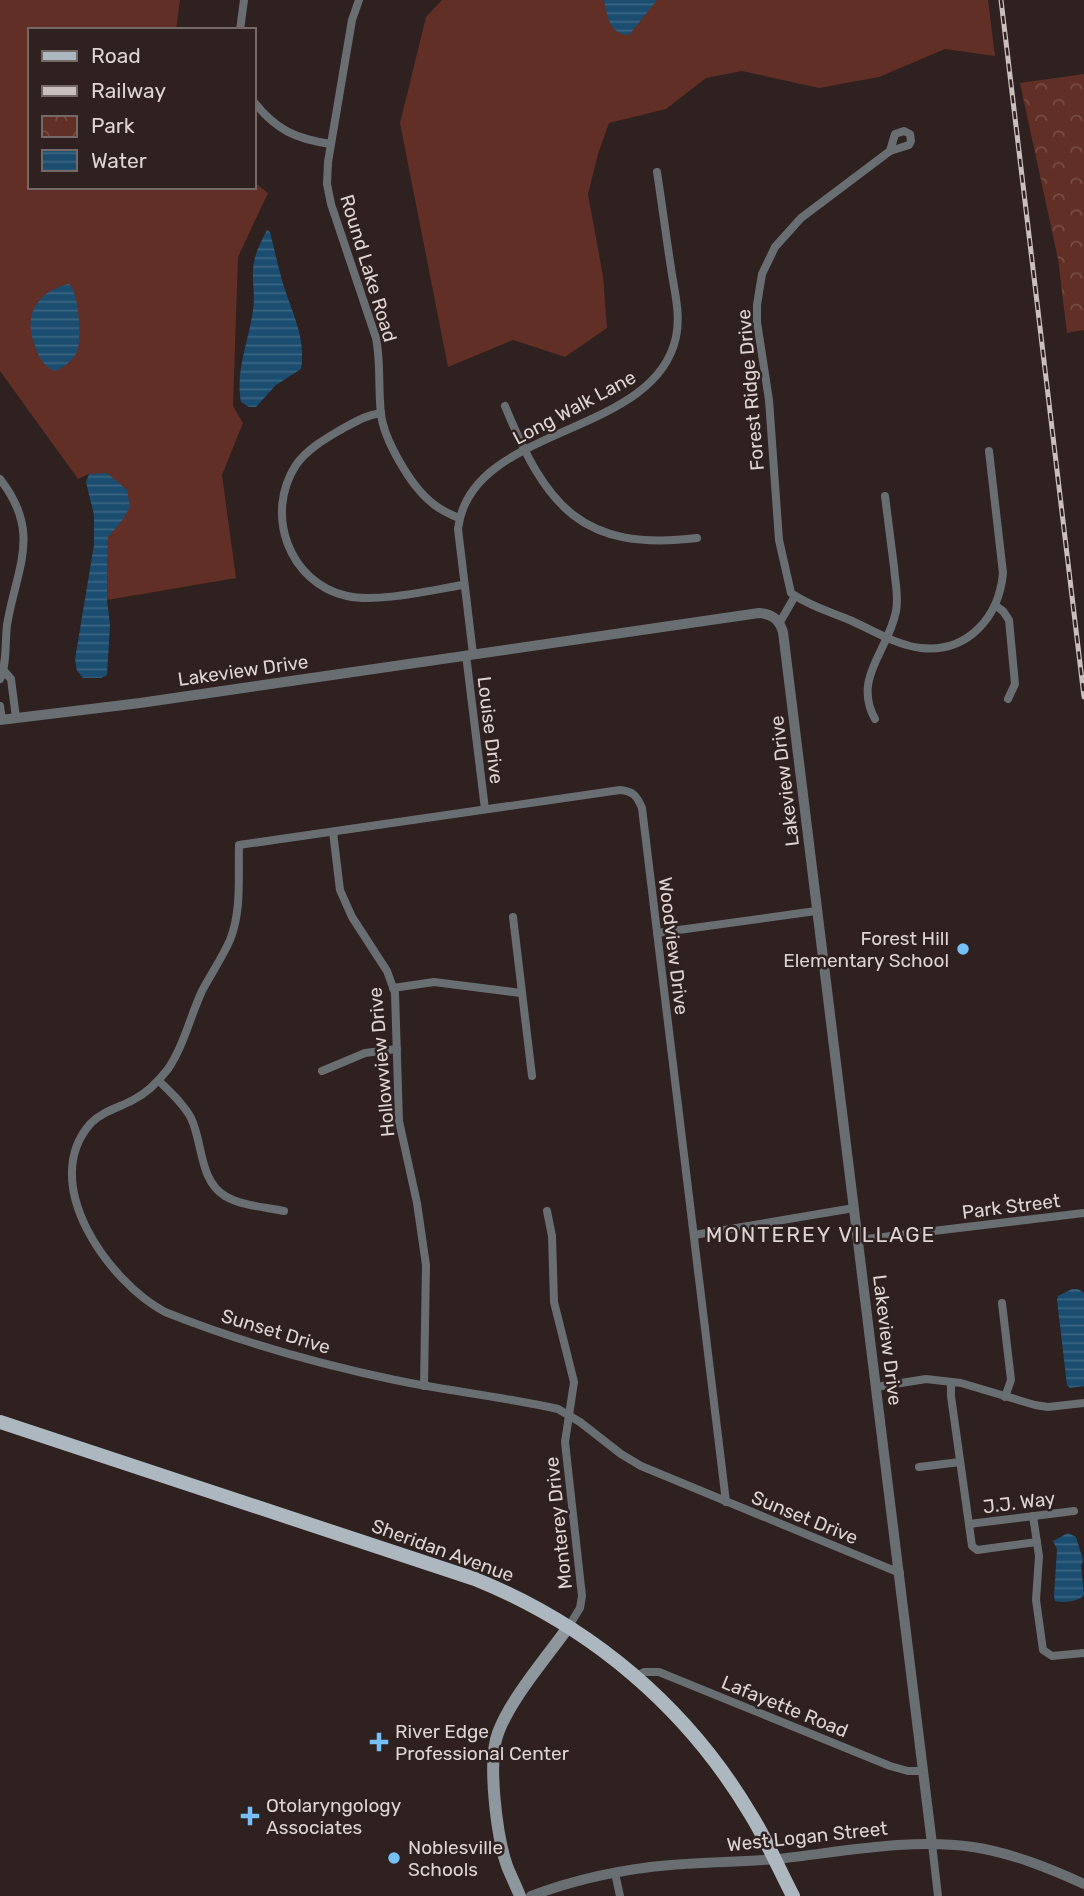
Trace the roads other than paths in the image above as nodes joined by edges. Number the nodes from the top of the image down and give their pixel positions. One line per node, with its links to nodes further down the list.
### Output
1 (244, 0): 3 (street)
2 (359, 0): 5 (street, Round Lake Road)
3 (240, 28)
4 (256, 104): 5 (street)
5 (331, 144): 9 (street, Round Lake Road)
6 (890, 150): 17 (street, Forest Ridge Drive)
7 (657, 172): 11 (street, Long Walk Lane)
8 (505, 407): 11 (street)
9 (381, 413): 14 (street, Round Lake Road); 16 (street)
10 (989, 451): 18 (street)
11 (523, 452): 14 (street, Long Walk Lane); 15 (street)
12 (0, 479): 21 (street)
13 (886, 496): 20 (street)
14 (459, 518): 16 (street, Long Walk Lane)
15 (697, 538)
16 (463, 585): 22 (street, Long Walk Lane)
17 (796, 596): 19 (street); 20 (street)
18 (996, 606): 20 (street); 24 (street)
19 (780, 622): 22 (street, Lakeview Drive); 32 (street, Lakeview Drive)
20 (887, 637): 27 (street)
21 (2, 647): 23 (street)
22 (470, 655): 26 (street, Lakeview Drive); 29 (street, Louise Drive)
23 (2, 675): 26 (street)
24 (1008, 699)
25 (0, 706): 28 (street)
26 (16, 718): 28 (street, Lakeview Drive)
27 (875, 719)
28 (1, 720)
29 (485, 810): 30 (street, Woodview Drive); 34 (street, Woodview Drive)
30 (333, 832): 31 (street, Woodview Drive); 35 (street, Hollowview Drive)
31 (239, 845): 40 (street, Sunset Drive)
32 (816, 911): 34 (street); 41 (street, Lakeview Drive)
33 (513, 917): 36 (street)
34 (657, 933): 45 (street, Woodview Drive)
35 (393, 988): 36 (street); 37 (street, Hollowview Drive)
36 (522, 992): 39 (street)
37 (397, 1049): 38 (street); 49 (street, Hollowview Drive)
38 (322, 1071)
39 (532, 1076)
40 (159, 1081): 42 (street); 49 (street, Sunset Drive)
41 (854, 1208): 45 (street); 46 (street, Lakeview Drive)
42 (284, 1211)
43 (547, 1212): 53 (street, Monterey Drive)
44 (1084, 1213): 46 (street, Park Street)
45 (694, 1235): 57 (street, Woodview Drive)
46 (858, 1240): 50 (street, Lakeview Drive)
47 (1002, 1303): 51 (street)
48 (951, 1382): 50 (street); 51 (street); 55 (street)
49 (424, 1386): 53 (street, Sunset Drive)
50 (876, 1387): 62 (street, Lakeview Drive)
51 (1005, 1397): 52 (street)
52 (1084, 1403)
53 (569, 1415): 57 (street, Sunset Drive); 63 (street, Monterey Drive)
54 (0, 1422): 63 (main road, Sheridan Avenue)
55 (960, 1462): 56 (street); 60 (street)
56 (919, 1467)
57 (726, 1502): 62 (street, Sunset Drive)
58 (1074, 1511): 59 (street, J.J. Way)
59 (1033, 1516): 60 (street, J.J. Way); 61 (street)
60 (969, 1524): 61 (street)
61 (1037, 1542): 64 (street)
62 (900, 1573): 66 (street, Lakeview Drive)
63 (569, 1626): 65 (main road, Sheridan Avenue); 71 (main road)
64 (1084, 1653)
65 (636, 1676): 66 (street, Lafayette Road); 68 (main road, Sheridan Avenue)
66 (924, 1771): 67 (street, Lakeview Drive)
67 (932, 1844): 68 (street, West Logan Street); 70 (street, West Logan Street); 75 (street, Lakeview Drive)
68 (775, 1859): 69 (street, West Logan Street); 74 (main road, Sheridan Avenue)
69 (615, 1872): 72 (street, West Logan Street); 73 (street)
70 (1084, 1884)
71 (520, 1896)
72 (531, 1896)
73 (620, 1896)
74 (793, 1896)
75 (938, 1896)

